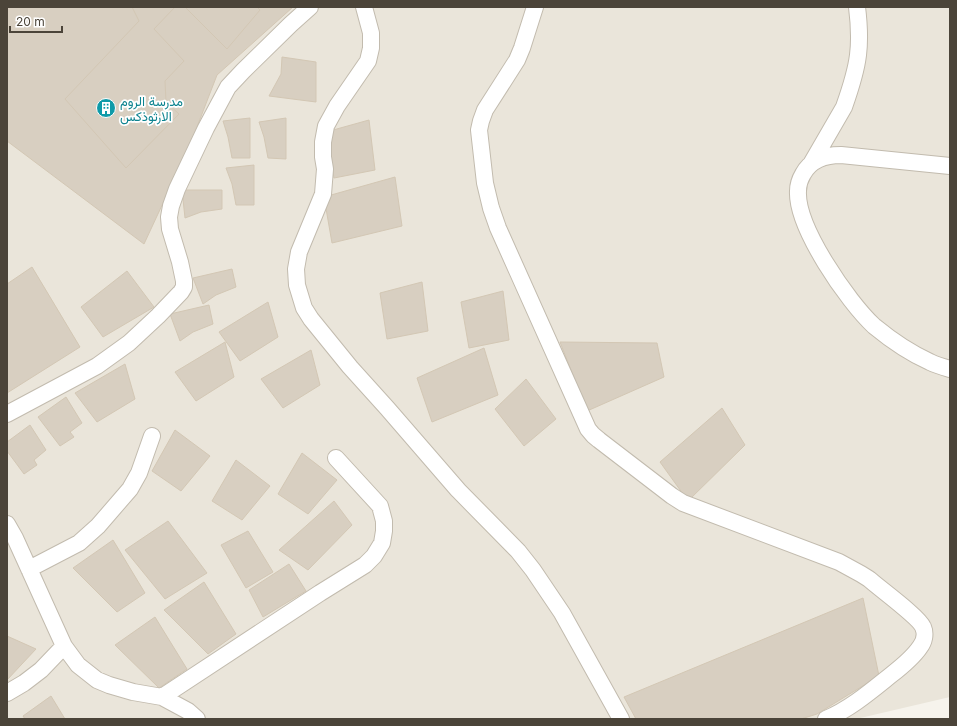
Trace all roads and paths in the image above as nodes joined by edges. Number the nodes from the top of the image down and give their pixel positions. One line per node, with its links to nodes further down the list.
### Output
1 (310, 7): 8 (street)
2 (364, 7): 17 (street)
3 (535, 7): 18 (street)
4 (857, 7): 5 (street)
5 (811, 164): 6 (street); 7 (street)
6 (950, 166)
7 (950, 369)
8 (7, 414)
9 (152, 436): 12 (street)
10 (336, 458): 15 (street)
11 (7, 524): 12 (street)
12 (29, 569): 13 (street)
13 (64, 646): 14 (street); 15 (street)
14 (7, 693)
15 (162, 697): 16 (street)
16 (197, 719)
17 (621, 719)
18 (826, 719)

